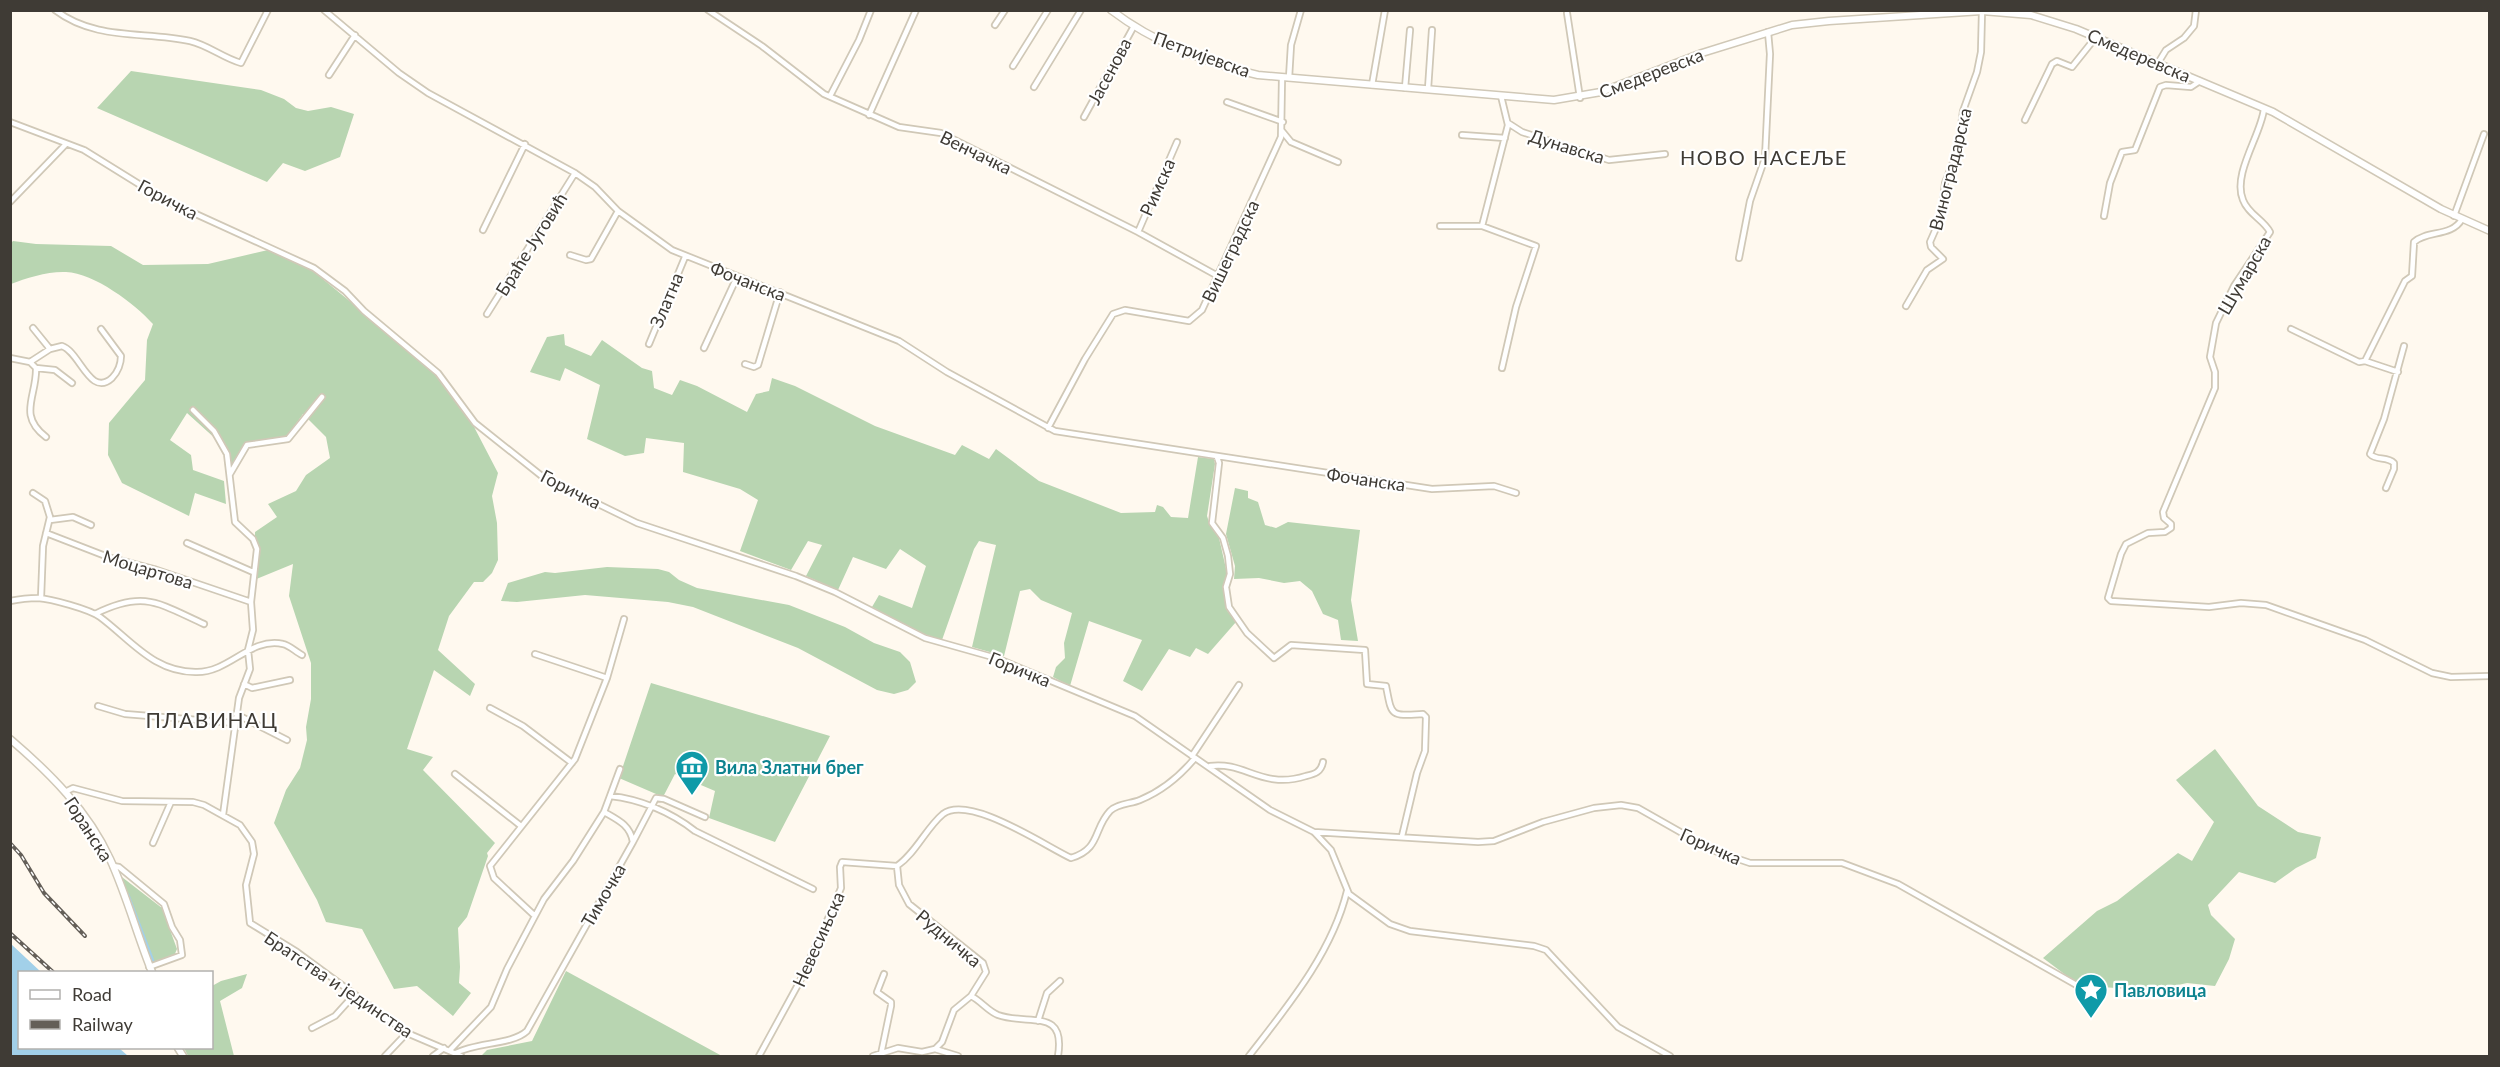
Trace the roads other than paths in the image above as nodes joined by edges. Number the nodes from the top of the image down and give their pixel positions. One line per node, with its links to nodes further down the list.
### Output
1 (56, 10): 2 (street)
2 (268, 10)
3 (324, 10): 22 (street, Фочанска)
4 (708, 10): 33 (street, Венчачка)
5 (871, 10): 33 (street)
6 (916, 10): 38 (street)
7 (1005, 10): 17 (street)
8 (1048, 10): 25 (street)
9 (1081, 10): 30 (street)
10 (1111, 10): 18 (main road, Петријевска)
11 (1301, 10): 27 (street, Вишеградска)
12 (1385, 10): 29 (street)
13 (2196, 10): 24 (street)
14 (1982, 11): 15 (main road, Смедеревска); 23 (main road, Смедеревска); 70 (street, Виноградарска)
15 (1948, 12): 21 (main road, Смедеревска)
16 (1567, 13): 35 (street)
17 (995, 25)
18 (1134, 26): 27 (main road, Петријевска); 39 (street, Јасенова)
19 (1410, 30): 31 (street)
20 (1432, 30): 32 (street)
21 (1768, 32): 35 (main road, Смедеревска); 66 (street)
22 (355, 35): 26 (street); 50 (street, Фочанска)
23 (2096, 37): 24 (main road, Смедеревска); 40 (street)
24 (2158, 63): 28 (main road, Смедеревска)
25 (1013, 66)
26 (329, 75)
27 (1286, 78): 29 (main road, Петријевска); 42 (street, Вишеградска)
28 (2200, 81): 37 (main road, Смедеревска); 56 (street)
29 (1372, 85): 31 (main road, Смедеревска)
30 (1034, 87)
31 (1405, 87): 32 (main road, Смедеревска)
32 (1428, 89): 34 (main road, Смедеревска)
33 (830, 96): 38 (street, Венчачка)
34 (1501, 96): 35 (main road, Смедеревска); 43 (street, Дунавска)
35 (1580, 98)
36 (1227, 102): 42 (street)
37 (2264, 109): 57 (main road, Смедеревска); 110 (street, Шумарска)
38 (869, 115): 63 (street, Венчачка)
39 (1084, 117)
40 (2025, 120)
41 (10, 122): 49 (street, Горичка)
42 (1283, 122): 44 (street, Вишеградска)
43 (1508, 123): 47 (street, Дунавска); 51 (street, Дунавска)
44 (1282, 131): 52 (street); 67 (street, Вишеградска)
45 (2484, 134): 57 (street)
46 (1462, 135): 47 (street, Дунавска)
47 (1504, 138): 60 (street, Дунавска)
48 (1177, 142): 63 (street, Римска)
49 (66, 144): 54 (street); 121 (street, Горичка)
50 (525, 144): 53 (street, Фочанска); 61 (street)
51 (1665, 154)
52 (1338, 162)
53 (575, 173): 55 (street, Фочанска); 71 (street, Браће Југовић)
54 (10, 202)
55 (618, 211): 64 (street); 65 (street, Фочанска)
56 (2104, 216)
57 (2454, 216): 58 (main road, Смедеревска)
58 (2462, 219): 62 (main road, Смедеревска); 80 (street)
59 (1440, 226): 60 (street)
60 (1482, 226): 84 (street)
61 (483, 230)
62 (2490, 231)
63 (1138, 232): 67 (street, Венчачка)
64 (570, 255)
65 (686, 257): 68 (street, Фочанска); 75 (street, Златна)
66 (1739, 258)
67 (1216, 275): 89 (street, Вишеградска)
68 (737, 277): 69 (street, Фочанска); 77 (street)
69 (780, 292): 82 (street); 89 (street, Фочанска)
70 (1906, 306)
71 (487, 314)
72 (33, 328): 78 (street)
73 (101, 329): 78 (street)
74 (2291, 329): 80 (street)
75 (649, 344)
76 (2404, 346): 85 (street)
77 (704, 348)
78 (50, 349): 81 (street)
79 (10, 358): 81 (street)
80 (2365, 361): 85 (street)
81 (30, 362): 83 (street)
82 (745, 364)
83 (36, 368): 86 (street); 90 (street)
84 (1502, 368)
85 (2398, 372): 93 (street)
86 (72, 383)
87 (322, 397): 92 (street)
88 (193, 410): 92 (street)
89 (1048, 428): 91 (street, Фочанска)
90 (46, 437)
91 (1217, 457): 95 (street, Фочанска); 136 (street)
92 (230, 474): 100 (street)
93 (2386, 488)
94 (33, 493): 96 (street)
95 (1516, 493)
96 (50, 520): 97 (street); 98 (street)
97 (91, 525)
98 (46, 533): 101 (street); 103 (street, Моцартова)
99 (187, 543): 100 (street)
100 (253, 572): 103 (street)
101 (41, 598): 102 (street); 104 (street)
102 (10, 601)
103 (251, 602): 107 (street)
104 (95, 614): 106 (street); 107 (street)
105 (624, 619): 111 (street)
106 (204, 624)
107 (248, 650): 109 (street); 113 (street)
108 (535, 654): 111 (street)
109 (302, 656)
110 (2490, 676)
111 (607, 678): 123 (street)
112 (290, 680): 113 (street)
113 (244, 684): 117 (street)
114 (1239, 685): 121 (street)
115 (98, 706): 118 (street)
116 (490, 708): 123 (street)
117 (236, 714): 118 (street); 120 (street)
118 (235, 723): 132 (street)
119 (10, 739): 127 (main road, Горанска)
120 (287, 740)
121 (1194, 757): 124 (street, Горичка); 140 (street)
122 (1323, 762): 124 (street, Горичка)
123 (572, 763): 134 (street)
124 (1209, 767): 135 (street, Горичка)
125 (620, 769): 128 (street)
126 (455, 774): 134 (street)
127 (65, 792): 129 (street, Братства и јединства); 139 (main road, Горанска)
128 (610, 796): 130 (street); 131 (street)
129 (171, 802): 132 (street, Братства и јединства); 137 (street)
130 (651, 807): 133 (street); 138 (street); 141 (street)
131 (604, 812): 138 (street, Тимочка); 143 (street)
132 (223, 815): 148 (street, Братства и јединства)
133 (705, 817)
134 (521, 826): 143 (street)
135 (1314, 832): 136 (street, Горичка); 142 (street, Горичка)
136 (1402, 836): 147 (street, Горичка)
137 (153, 843)
138 (633, 843): 158 (street, Тимочка)
139 (113, 866): 144 (main road, Горанска); 144 (street)
140 (897, 866): 149 (street, Рудничка); 161 (street, Невесињска)
141 (813, 889)
142 (1347, 891): 165 (street); 166 (street, Горичка)
143 (535, 916): 155 (street)
144 (151, 970)
145 (884, 974): 156 (street)
146 (1060, 981): 150 (street)
147 (2080, 987)
148 (354, 995): 151 (street); 152 (street, Братства и јединства)
149 (971, 996): 150 (street); 154 (street, Рудничка)
150 (1038, 1021): 164 (street)
151 (312, 1028)
152 (407, 1033): 153 (street, Братства и јединства); 159 (street)
153 (444, 1048): 155 (street, Братства и јединства); 160 (street)
154 (935, 1049): 157 (street); 163 (street)
155 (450, 1050): 158 (street, Братства и јединства)
156 (881, 1054): 157 (street); 162 (street)
157 (890, 1054)
158 (458, 1055)
159 (385, 1056)
160 (434, 1056)
161 (759, 1056)
162 (873, 1056)
163 (958, 1056)
164 (1058, 1056)
165 (1249, 1056)
166 (1670, 1056)

